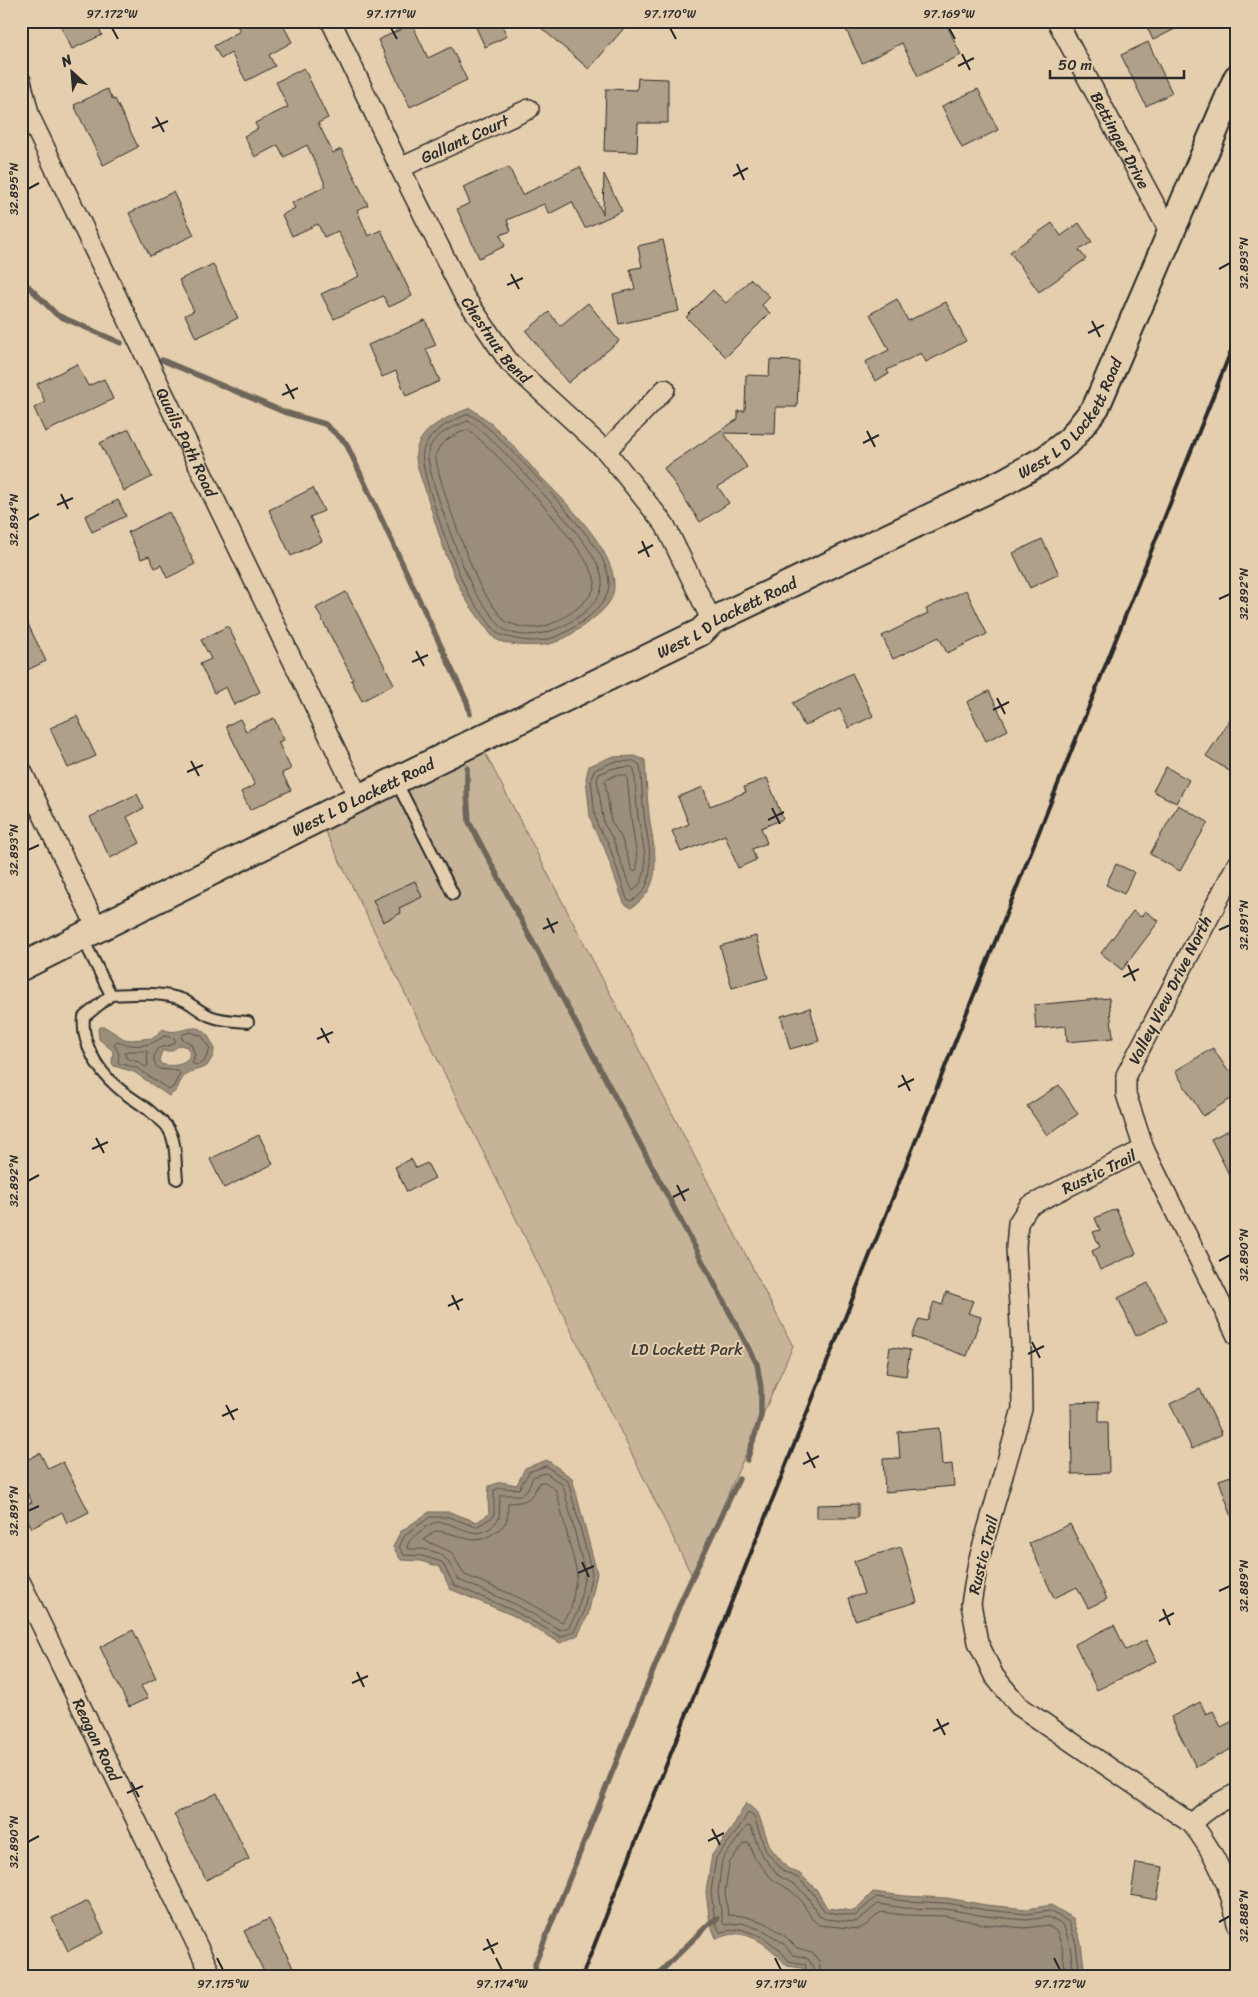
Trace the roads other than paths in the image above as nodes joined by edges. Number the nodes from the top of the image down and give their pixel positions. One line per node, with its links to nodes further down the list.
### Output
1 (331, 21): 6 (street, Chestnut Bend)
2 (1057, 21): 7 (street, Bettinger Drive)
3 (1237, 78): 7 (main road, West L D Lockett Road)
4 (21, 81): 13 (street, Quails Path Road)
5 (529, 109): 6 (street, Gallant Court)
6 (400, 168): 9 (street, Chestnut Bend)
7 (1170, 233): 10 (main road, West L D Lockett Road)
8 (665, 389): 9 (street)
9 (606, 451): 10 (street, Chestnut Bend)
10 (712, 621): 12 (main road, West L D Lockett Road)
11 (21, 769): 16 (street)
12 (395, 780): 13 (main road, West L D Lockett Road); 15 (lane)
13 (359, 798): 16 (main road, West L D Lockett Road)
14 (1237, 864): 20 (street, Valley View Drive North)
15 (453, 894)
16 (90, 932): 17 (main road, West L D Lockett Road); 18 (lane)
17 (21, 967)
18 (111, 995): 19 (lane); 21 (lane)
19 (248, 1022)
20 (1144, 1149): 22 (street, Valley View Drive North); 25 (street, Rustic Trail)
21 (177, 1179)
22 (1237, 1336)
23 (21, 1583): 27 (street, Reagan Road)
24 (1237, 1793): 25 (street)
25 (1192, 1824): 26 (street, Rustic Trail)
26 (1237, 1924)
27 (212, 1976)

